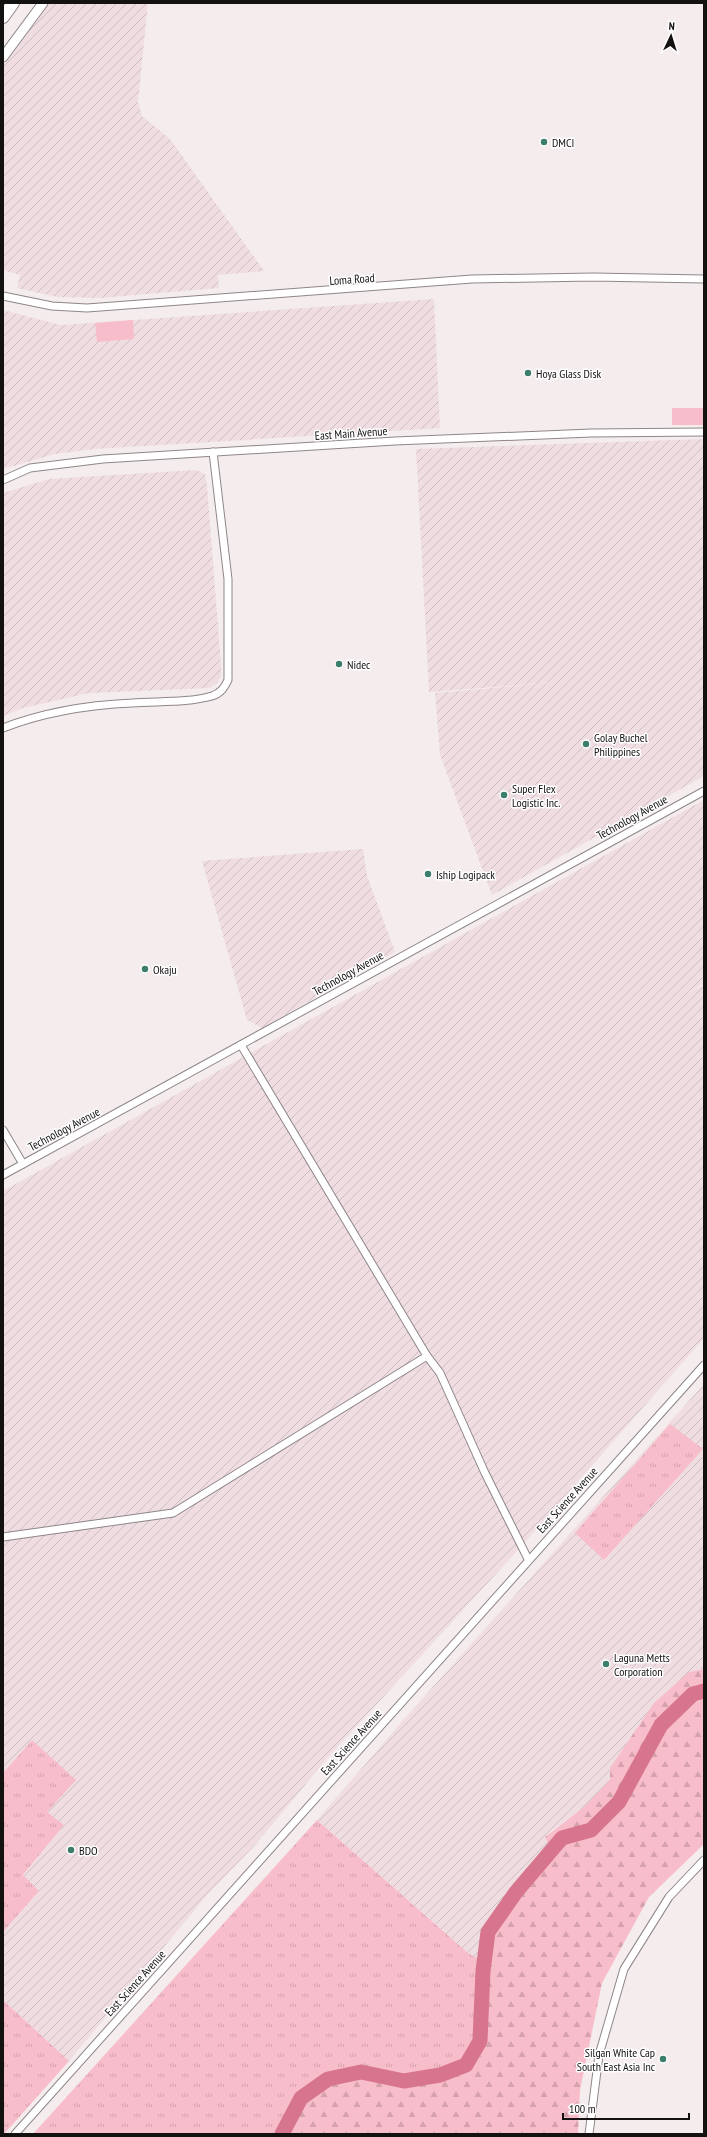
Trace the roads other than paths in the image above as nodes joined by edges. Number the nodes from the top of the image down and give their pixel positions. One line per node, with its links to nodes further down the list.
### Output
1 (13, 3): 3 (highway)
2 (43, 3): 4 (main road)
3 (3, 17)
4 (3, 57)
5 (704, 279): 6 (street, Loma Road)
6 (3, 296)
7 (704, 432): 8 (street, East Main Avenue)
8 (214, 452): 9 (street, East Main Avenue); 10 (street)
9 (3, 480)
10 (3, 728)
11 (704, 791): 12 (street, Technology Avenue)
12 (241, 1045): 14 (street, Technology Avenue); 16 (street)
13 (3, 1130): 14 (street)
14 (23, 1164): 15 (street, Technology Avenue)
15 (3, 1175)
16 (427, 1356): 18 (street); 19 (street)
17 (704, 1365): 19 (street, East Science Avenue)
18 (3, 1537)
19 (528, 1560): 21 (street, East Science Avenue)
20 (704, 1860): 22 (street)
21 (15, 2134)
22 (589, 2134)

